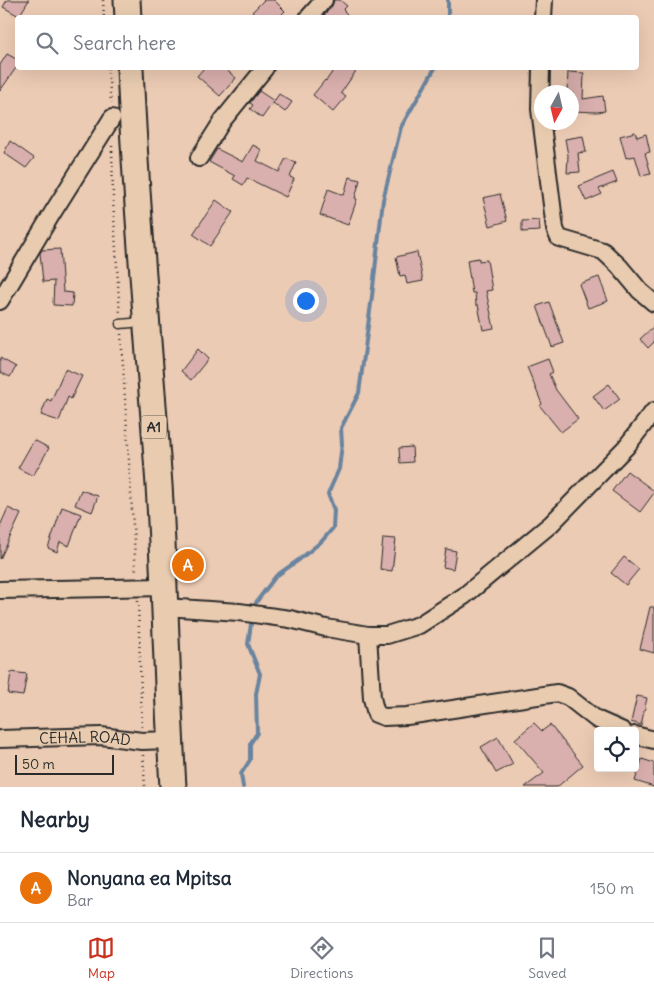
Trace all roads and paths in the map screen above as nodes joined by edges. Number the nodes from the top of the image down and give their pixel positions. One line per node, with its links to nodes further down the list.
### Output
1 (103, 0): 5 (path)
2 (127, 0): 6 (main road)
3 (324, 0): 7 (street)
4 (544, 0): 8 (street)
5 (104, 15)
6 (128, 15)
7 (311, 15)
8 (543, 15)
9 (108, 70): 13 (path)
10 (130, 70): 18 (main road, A1)
11 (263, 70): 15 (street)
12 (541, 70): 17 (street)
13 (112, 118): 16 (street)
14 (112, 145): 19 (path)
15 (199, 158)
16 (0, 301)
17 (654, 304)
18 (147, 322): 19 (lane); 23 (main road, A1)
19 (120, 324): 21 (path)
20 (654, 410): 24 (street)
21 (137, 587): 22 (street); 23 (street); 30 (path)
22 (0, 590)
23 (165, 597): 24 (street); 28 (main road, A1)
24 (368, 635): 25 (street)
25 (614, 727)
26 (639, 736): 29 (street)
27 (0, 739): 30 (street, CEHAL ROAD)
28 (170, 740): 30 (street, CEHAL ROAD); 32 (main road, A1)
29 (654, 740)
30 (142, 741): 31 (path)
31 (145, 787)
32 (174, 787)

